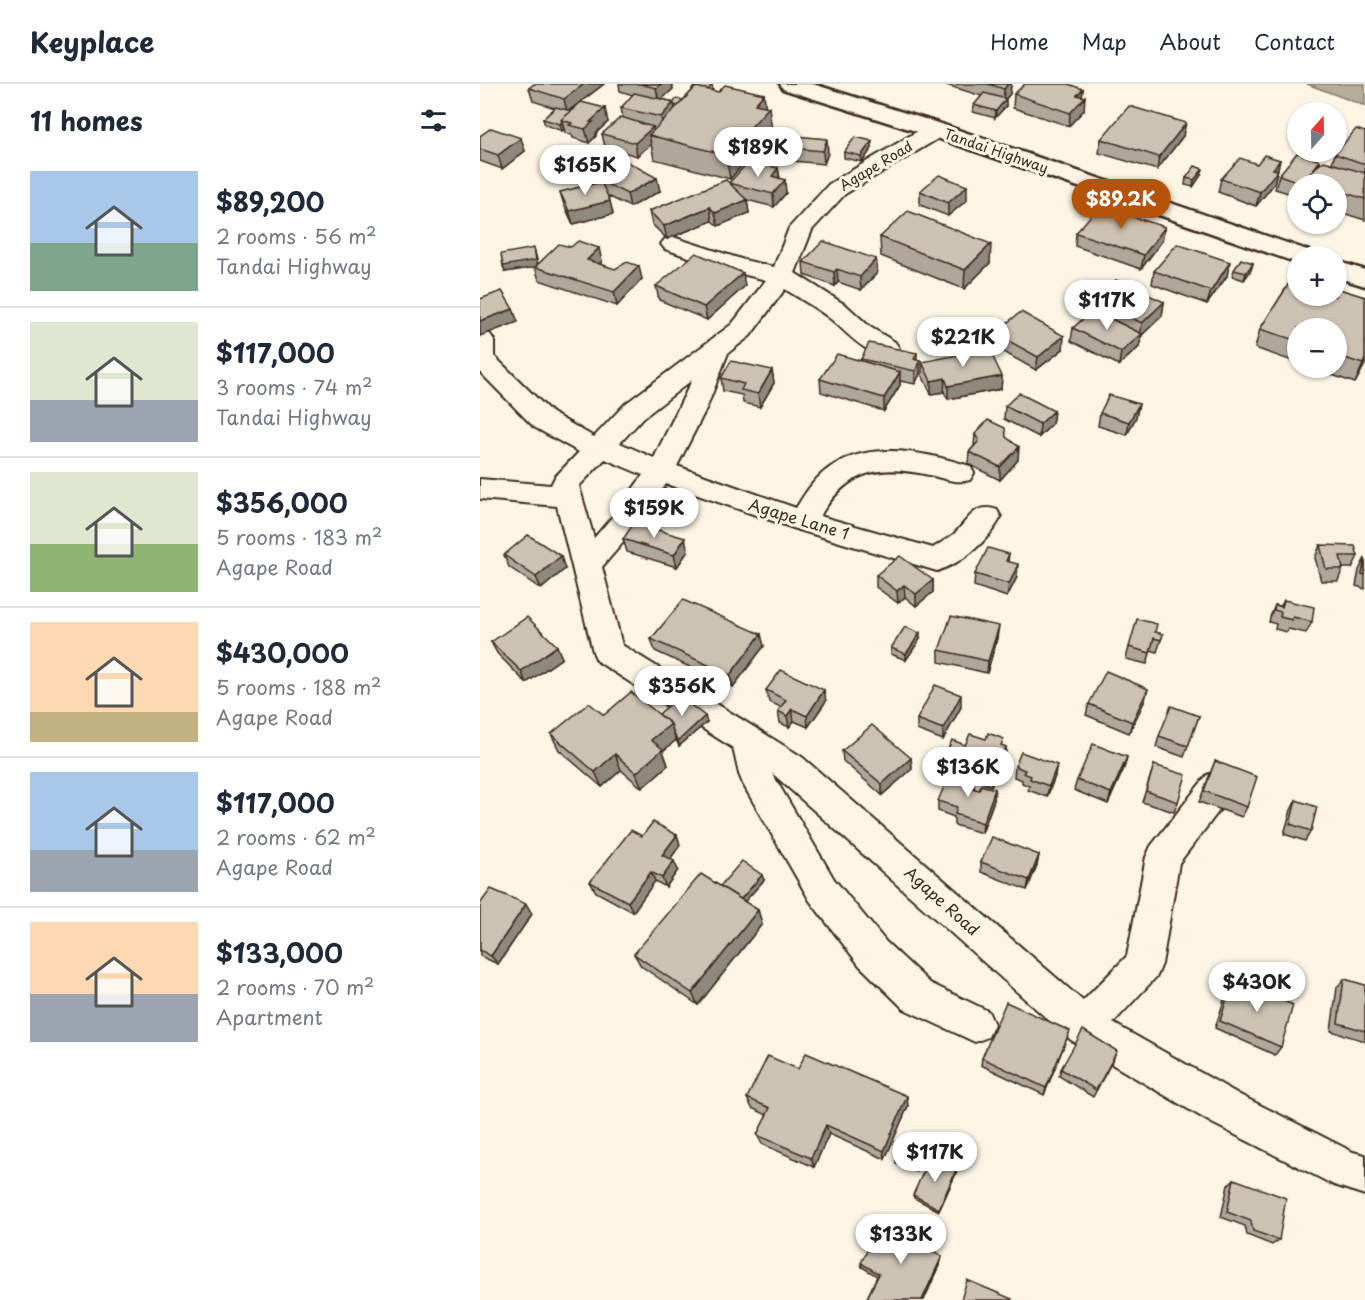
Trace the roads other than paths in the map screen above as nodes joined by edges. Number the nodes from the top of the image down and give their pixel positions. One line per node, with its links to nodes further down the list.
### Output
1 (791, 84): 2 (main road, Tandai Highway)
2 (936, 130): 4 (main road, Tandai Highway); 6 (street, Agape Road)
3 (673, 244): 6 (street)
4 (1287, 251)
5 (1347, 272): 7 (main road)
6 (783, 276): 9 (street); 10 (street, Agape Road)
7 (1365, 278)
8 (481, 340): 11 (street, Agape Lane 1)
9 (886, 348)
10 (716, 350): 11 (street, Agape Road); 12 (street)
11 (599, 448): 12 (street, Agape Lane 1); 15 (street, Agape Road)
12 (659, 472): 17 (street, Agape Lane 1); 18 (street)
13 (960, 472): 17 (street)
14 (480, 489): 15 (street)
15 (569, 497): 18 (street, Agape Road)
16 (987, 517): 17 (street, Agape Lane 1)
17 (803, 521)
18 (587, 564): 19 (street, Agape Road)
19 (747, 739): 21 (street); 22 (street, Agape Road)
20 (1220, 785): 22 (street)
21 (975, 1024)
22 (1084, 1027): 23 (street, Agape Road)
23 (1365, 1175)

